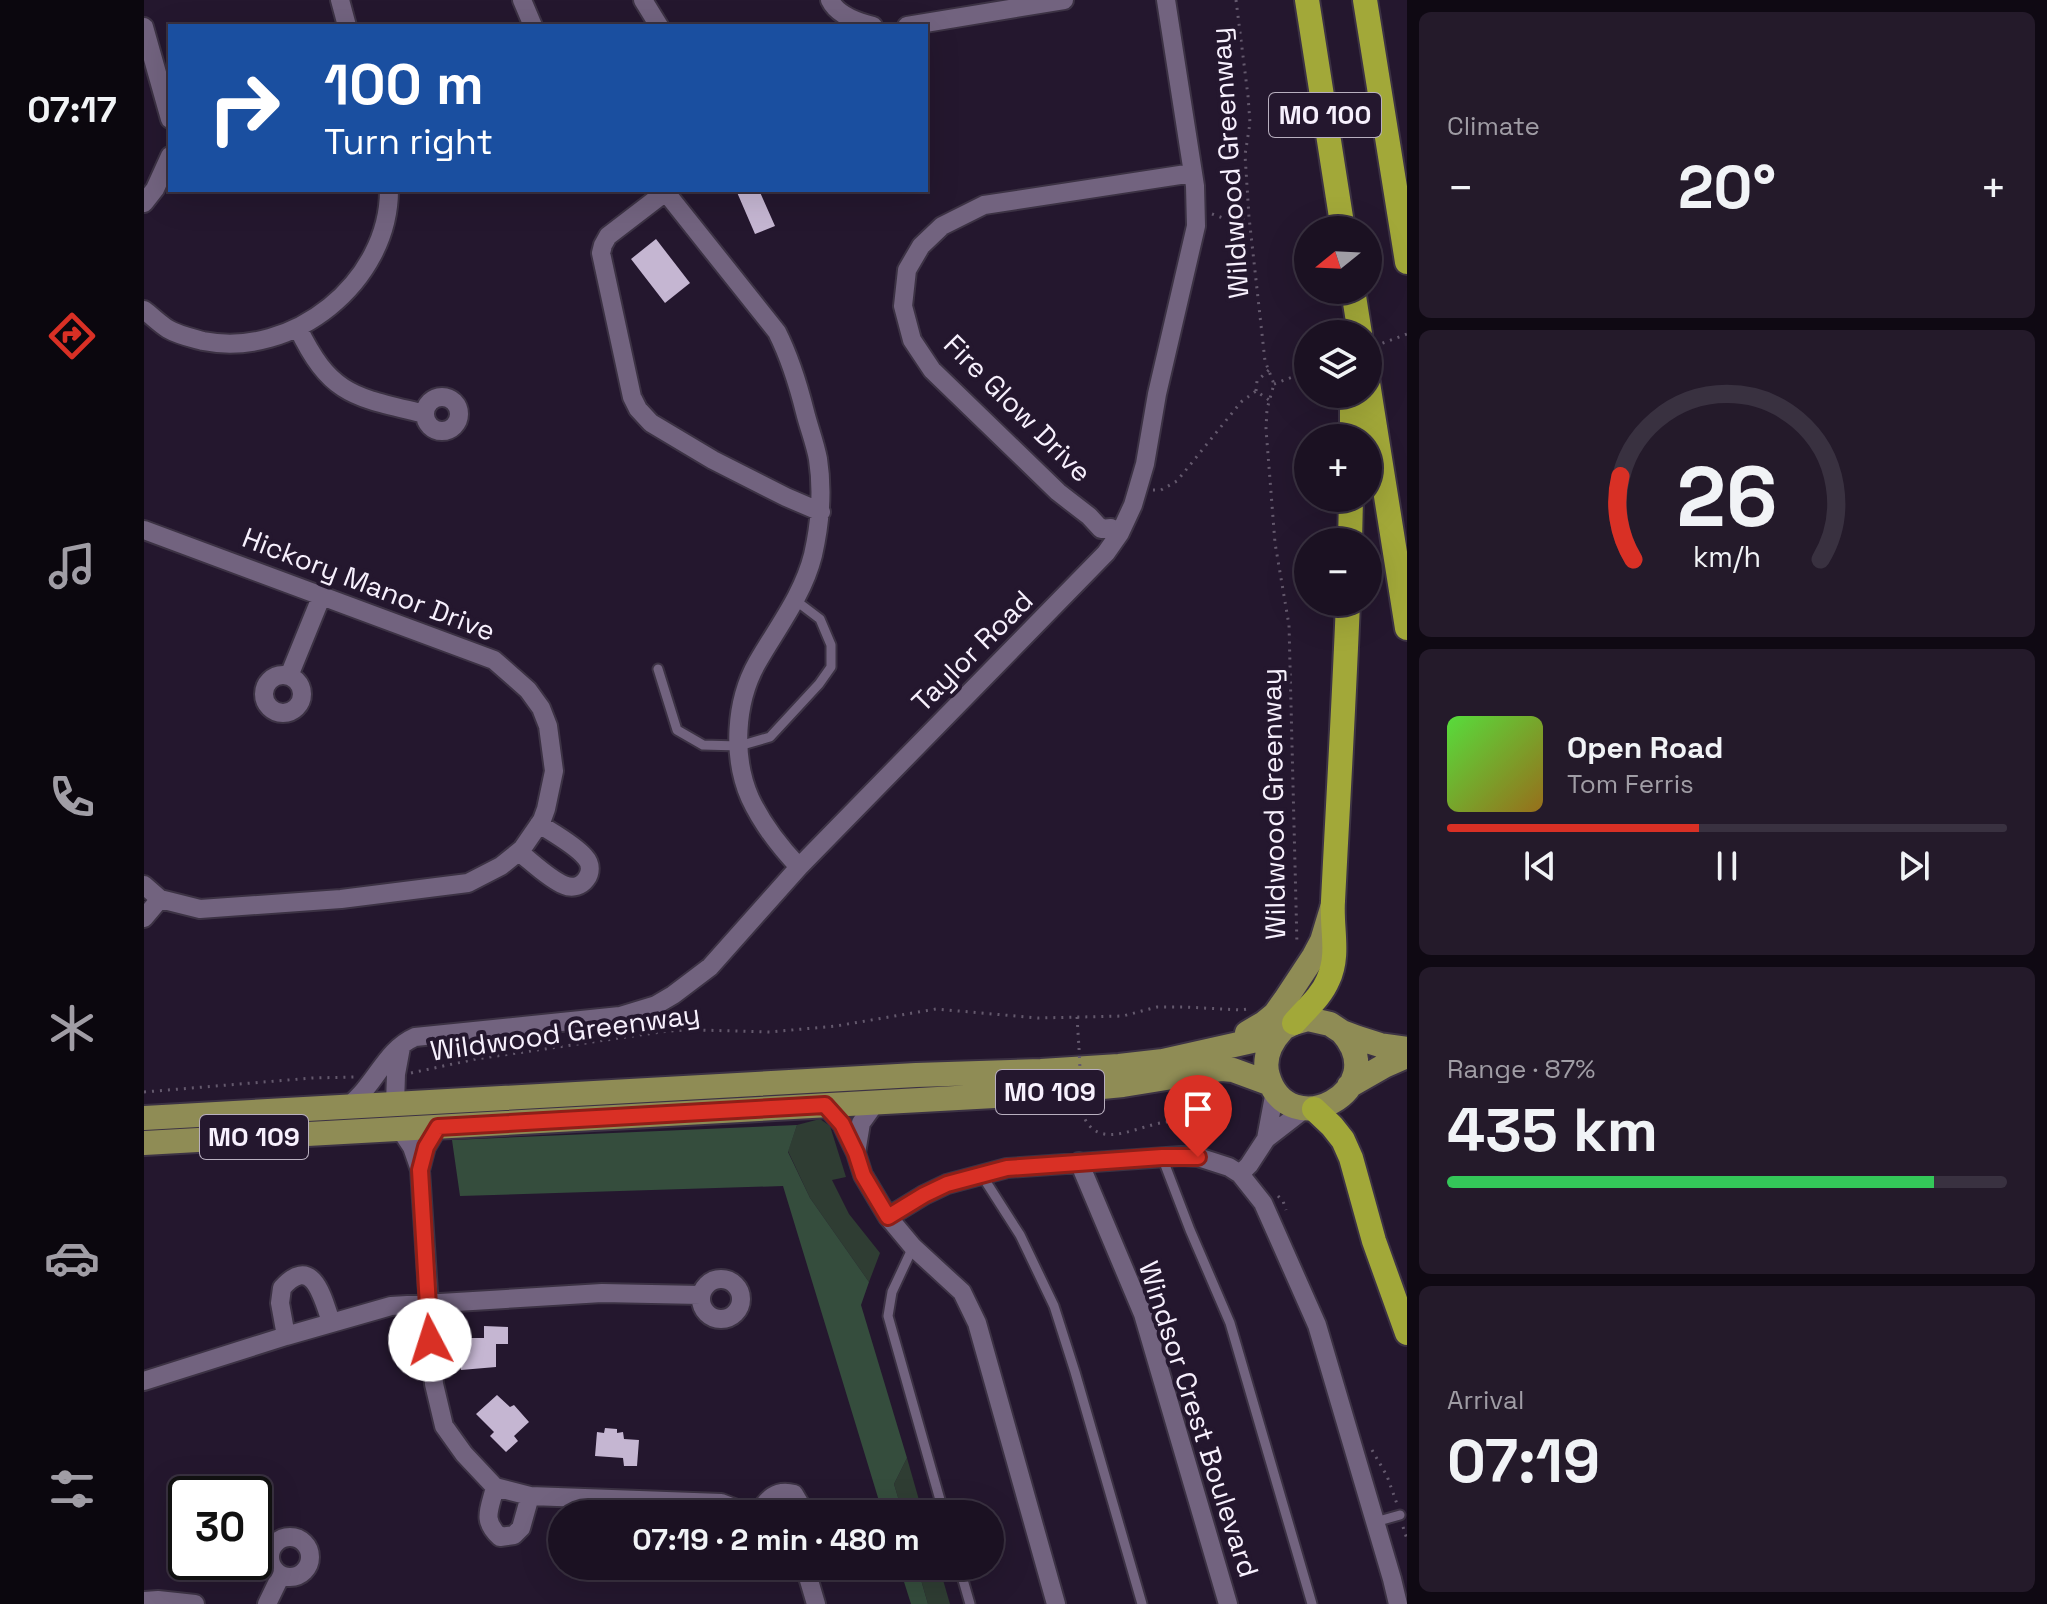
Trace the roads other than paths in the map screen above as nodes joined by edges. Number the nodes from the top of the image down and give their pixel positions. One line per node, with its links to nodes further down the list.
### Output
1 (340, 0): 9 (street)
2 (522, 0): 10 (street)
3 (643, 0): 11 (street)
4 (830, 0): 12 (street)
5 (1064, 0): 13 (street)
6 (1166, 0): 17 (street, Taylor Road)
7 (1307, 0): 22 (highway, MO 100)
8 (1365, 0): 23 (highway, MO 100)
9 (346, 24)
10 (532, 24)
11 (658, 24)
12 (864, 24)
13 (919, 24)
14 (144, 27): 15 (street)
15 (168, 112)
16 (168, 160): 21 (street)
17 (1193, 173): 30 (street, Taylor Road); 30 (street, Fire Glow Drive)
18 (389, 192): 25 (street)
19 (665, 192): 28 (street)
20 (667, 192): 28 (street)
21 (144, 203)
22 (1341, 216)
23 (1407, 262)
24 (144, 310): 25 (street)
25 (298, 328): 27 (street)
26 (1372, 408): 34 (highway)
27 (425, 414)
28 (821, 512): 32 (street)
29 (144, 530): 31 (street, Hickory Manor Drive)
30 (1115, 530): 40 (street, Taylor Road)
31 (322, 595): 36 (street); 38 (street, Hickory Manor Drive)
32 (795, 600): 37 (street); 37 (lane)
33 (1347, 616): 43 (highway)
34 (1407, 628)
35 (658, 669): 37 (lane)
36 (289, 676)
37 (739, 746): 40 (street)
38 (539, 824): 39 (street, Hickory Manor Drive); 39 (street)
39 (519, 852): 42 (street, Hickory Manor Drive)
40 (799, 867): 47 (street, Taylor Road)
41 (144, 885): 42 (street, Hickory Manor Drive)
42 (160, 899): 44 (street)
43 (1332, 906): 45 (highway); 48 (main road)
44 (144, 918)
45 (1288, 1026): 46 (main road, MO 109); 48 (main road, MO 109); 52 (main road)
46 (1342, 1032): 49 (main road, MO 109); 51 (main road)
47 (402, 1044): 54 (street); 56 (street)
48 (1224, 1046): 54 (main road, MO 109)
49 (1407, 1049)
50 (1407, 1056): 51 (main road)
51 (1349, 1086): 57 (main road)
52 (1273, 1088): 53 (main road, MO 109); 57 (main road, MO 109); 62 (street)
53 (876, 1102): 55 (main road, MO 109); 64 (street)
54 (395, 1104): 56 (main road, MO 109); 61 (main road)
55 (825, 1105): 59 (main road, MO 109); 64 (street)
56 (348, 1107): 58 (main road, MO 109)
57 (1310, 1109): 62 (street); 75 (highway)
58 (144, 1118)
59 (438, 1127): 60 (main road, MO 109); 67 (street)
60 (400, 1129): 61 (main road, MO 109); 67 (street)
61 (364, 1131): 63 (main road, MO 109)
62 (1266, 1139): 69 (street)
63 (144, 1143)
64 (856, 1153): 70 (street)
65 (1162, 1157): 66 (street); 69 (street); 97 (lane)
66 (1079, 1162): 68 (street); 96 (street, Windsor Crest Boulevard)
67 (420, 1170): 73 (street)
68 (981, 1174): 70 (street); 95 (lane)
69 (1240, 1174): 85 (street)
70 (888, 1217): 71 (street)
71 (913, 1247): 83 (lane); 94 (street)
72 (701, 1295): 73 (street)
73 (427, 1303): 74 (street); 78 (street)
74 (331, 1322): 76 (street); 76 (street)
75 (1407, 1333)
76 (286, 1336): 77 (street)
77 (144, 1381)
78 (495, 1487): 79 (street); 79 (street)
79 (530, 1496): 80 (street)
80 (639, 1500)
81 (768, 1500): 82 (street)
82 (798, 1500)
83 (940, 1500)
84 (1400, 1515): 85 (lane)
85 (1375, 1522): 98 (street)
86 (281, 1575): 91 (street)
87 (809, 1580): 92 (street)
88 (963, 1580): 93 (lane)
89 (144, 1601): 90 (street)
90 (195, 1604)
91 (267, 1604)
92 (816, 1604)
93 (970, 1604)
94 (1056, 1604)
95 (1142, 1604)
96 (1228, 1604)
97 (1312, 1604)
98 (1398, 1604)

